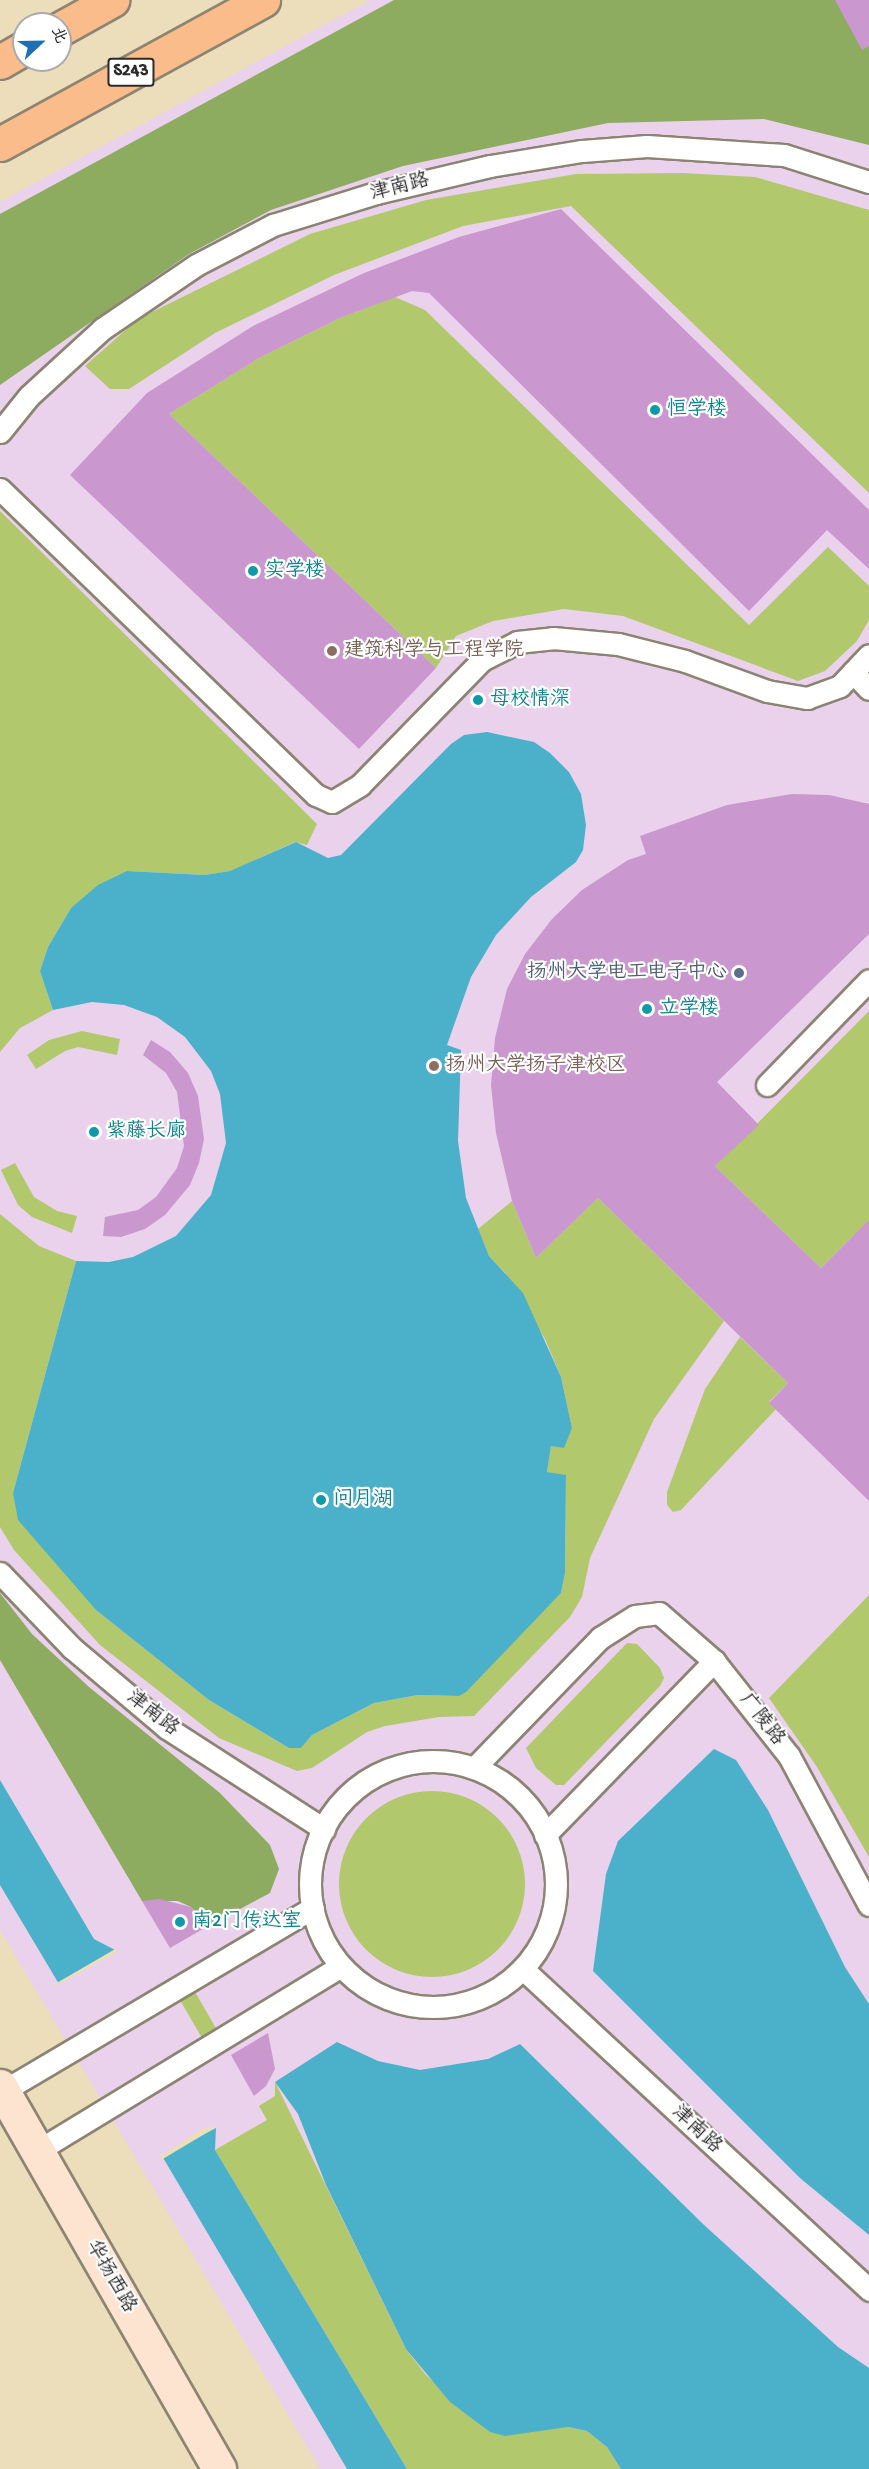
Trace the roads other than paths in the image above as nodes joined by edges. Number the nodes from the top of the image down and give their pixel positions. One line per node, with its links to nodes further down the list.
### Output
1 (112, 0): 3 (main road)
2 (263, 0): 4 (main road, S243)
3 (72, 22)
4 (0, 144)
5 (869, 182): 6 (lane, 津南路)
6 (0, 432)
7 (0, 489): 9 (lane)
8 (869, 655): 9 (lane)
9 (853, 672): 10 (lane)
10 (869, 689)
11 (869, 980): 12 (lane)
12 (767, 1085)
13 (0, 1573): 16 (lane, 津南路)
14 (714, 1661): 15 (lane, 广陵路); 17 (lane); 18 (lane, 广陵路)
15 (475, 1767): 16 (lane); 17 (lane)
16 (324, 1829): 19 (lane)
17 (545, 1835): 21 (lane)
18 (869, 1905)
19 (313, 1908): 20 (lane); 22 (lane)
20 (340, 1967): 21 (lane); 23 (lane)
21 (524, 1970): 24 (lane, 津南路)
22 (2, 2088): 23 (main road, 华扬西路)
23 (38, 2151): 25 (main road, 华扬西路)
24 (869, 2290)
25 (219, 2469)

